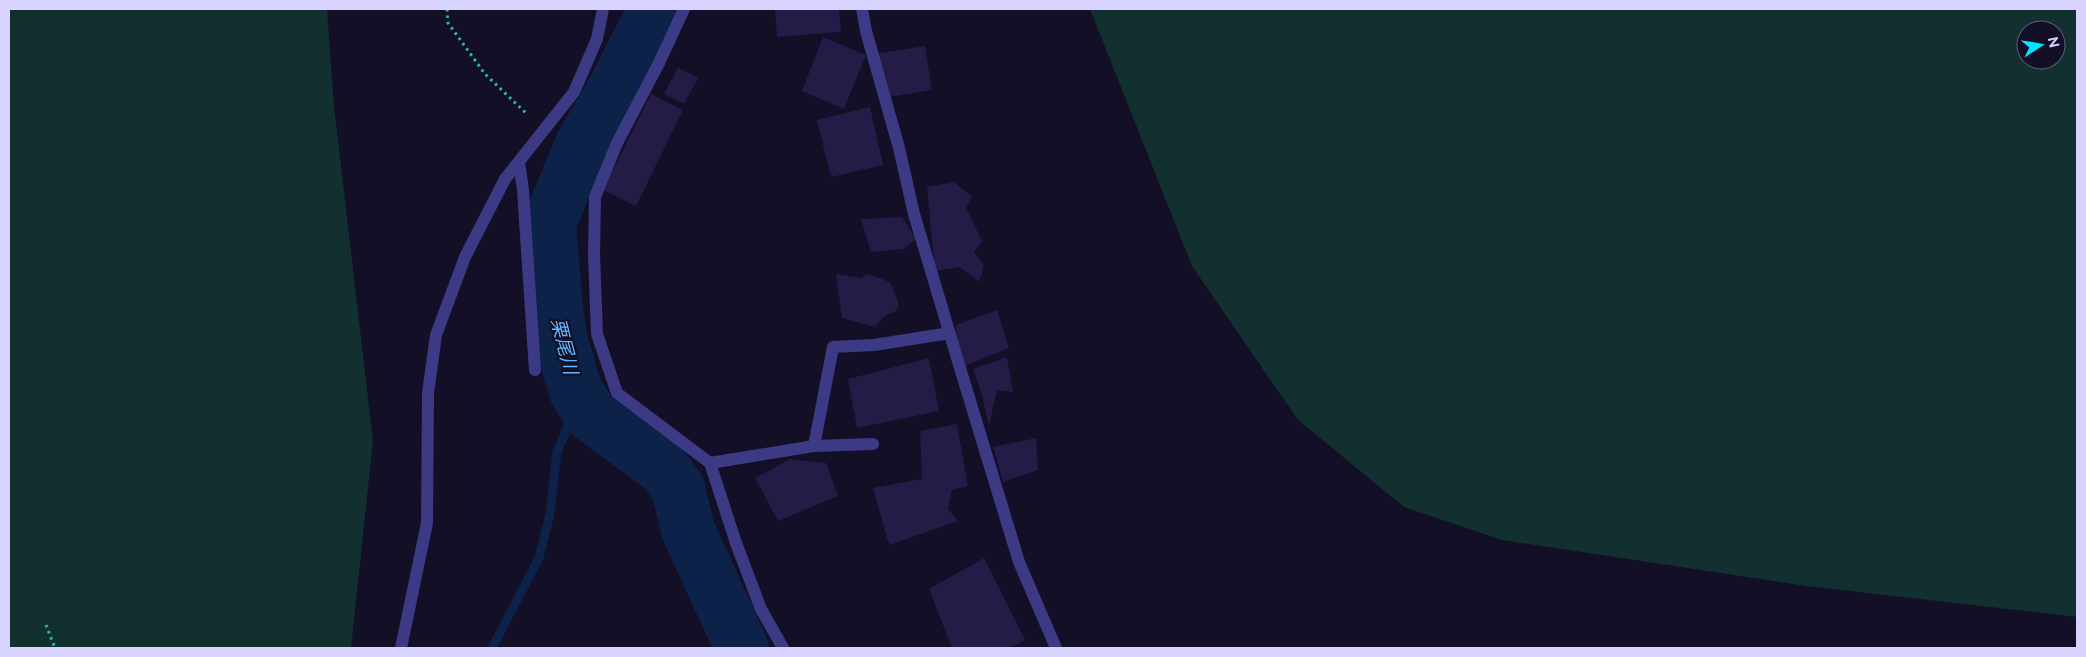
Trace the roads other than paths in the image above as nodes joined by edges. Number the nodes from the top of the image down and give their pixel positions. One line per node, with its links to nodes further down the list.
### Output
1 (603, 9): 4 (street)
2 (684, 9): 9 (street)
3 (862, 9): 5 (street)
4 (518, 162): 6 (street); 10 (street)
5 (950, 333): 8 (street); 12 (street)
6 (534, 370)
7 (873, 444): 8 (street)
8 (814, 446): 9 (street)
9 (710, 463): 11 (street)
10 (401, 648)
11 (783, 648)
12 (1056, 648)

